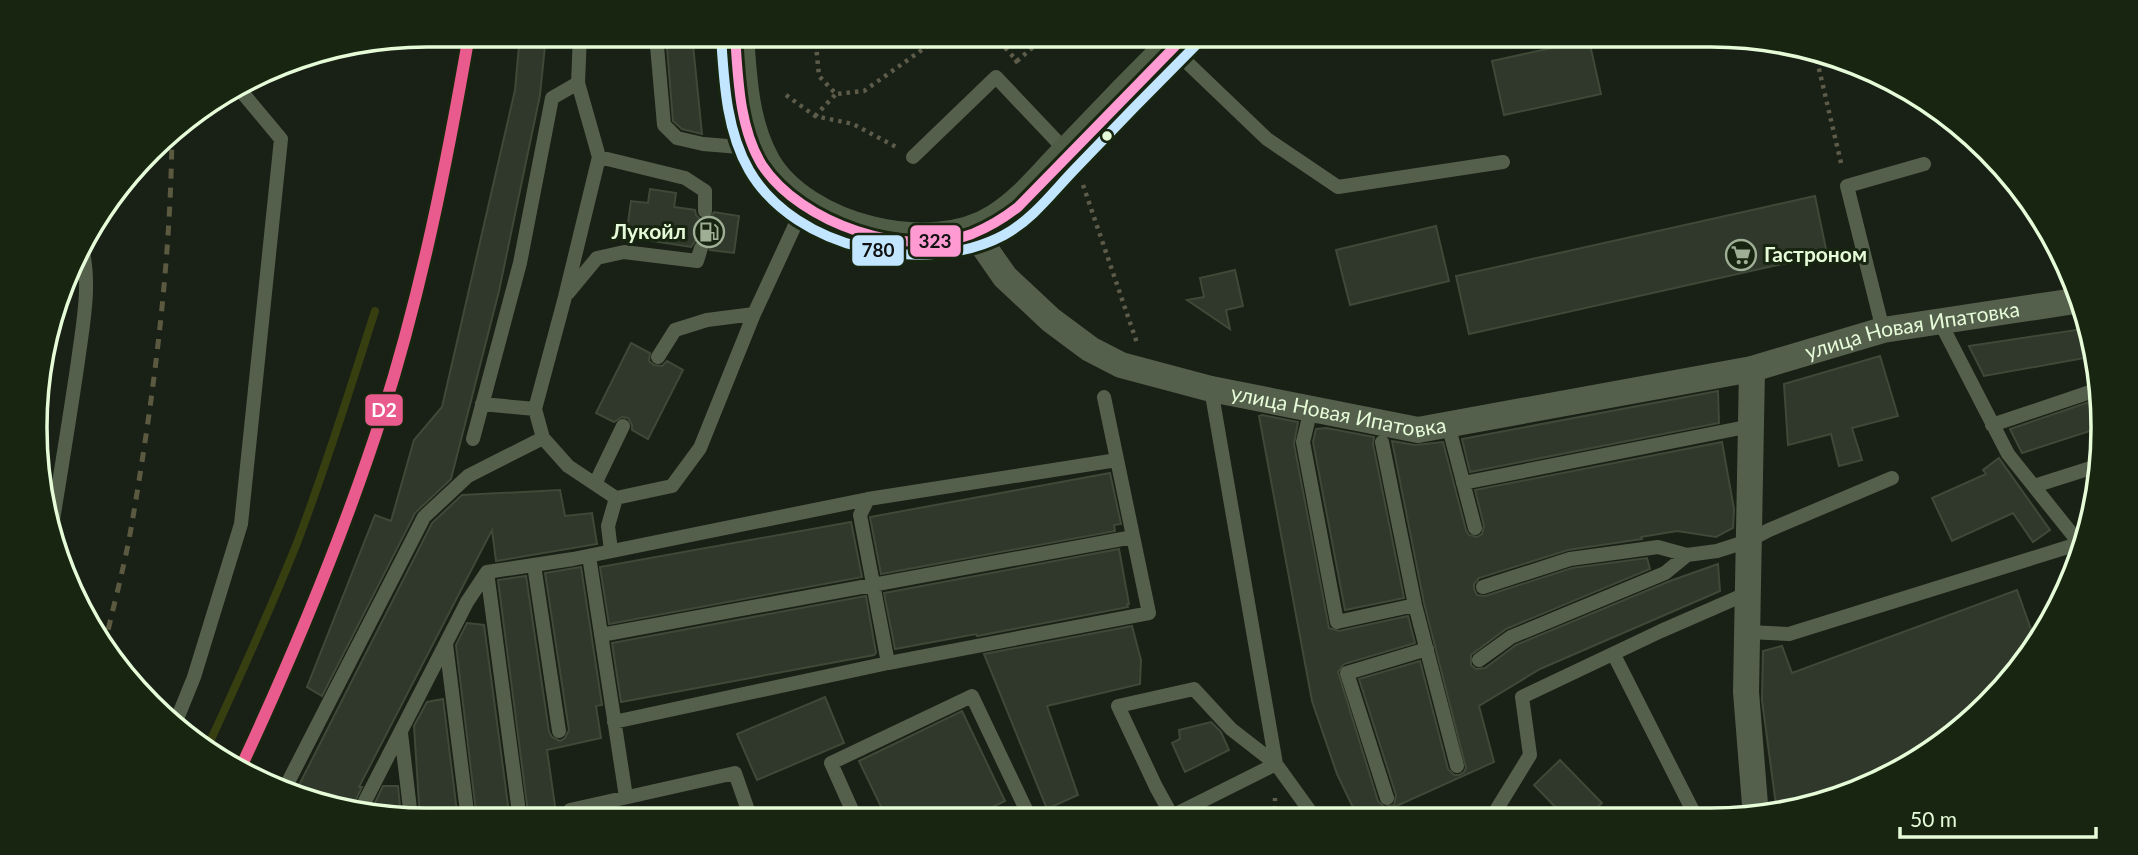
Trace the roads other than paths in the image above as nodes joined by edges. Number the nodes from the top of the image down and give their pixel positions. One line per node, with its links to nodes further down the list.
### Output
1 (580, 47): 6 (lane)
2 (657, 47): 8 (lane)
3 (736, 47): 8 (street)
4 (1175, 47): 13 (street)
5 (1184, 47): 11 (lane)
6 (578, 83): 9 (lane); 29 (lane)
7 (244, 94): 69 (lane)
8 (754, 148): 14 (street)
9 (599, 157): 15 (lane); 19 (lane)
10 (913, 157): 13 (lane)
11 (1503, 162)
12 (1924, 164): 23 (lane)
13 (1076, 169): 16 (street)
14 (803, 207): 16 (street); 21 (lane)
15 (705, 211)
16 (975, 234): 26 (street, улица Новая Ипатовка)
17 (701, 248): 19 (lane)
18 (85, 261): 47 (lane)
19 (565, 297): 31 (lane)
20 (2070, 302): 22 (street, улица Новая Ипатовка)
21 (754, 314): 24 (lane); 45 (lane)
22 (1939, 320): 23 (street, улица Новая Ипатовка); 33 (lane)
23 (1883, 330): 25 (street, улица Новая Ипатовка)
24 (659, 357)
25 (1752, 369): 32 (street, улица Новая Ипатовка); 35 (street)
26 (1211, 389): 30 (street, улица Новая Ипатовка); 73 (lane)
27 (2089, 392): 33 (lane)
28 (1104, 397): 39 (lane)
29 (482, 404): 31 (lane); 37 (lane)
30 (1311, 409): 32 (street, улица Новая Ипатовка); 61 (lane)
31 (535, 410): 36 (lane)
32 (1448, 424): 42 (lane)
33 (1992, 425): 44 (lane)
34 (624, 426): 43 (lane)
35 (1751, 426): 42 (lane); 51 (street)
36 (543, 438): 43 (lane); 75 (lane)
37 (473, 439)
38 (1382, 442): 61 (lane)
39 (1117, 460): 46 (lane); 50 (lane)
40 (2088, 469): 44 (lane)
41 (1892, 478): 51 (lane)
42 (1464, 483): 48 (lane)
43 (595, 484): 45 (lane)
44 (2034, 486): 49 (lane)
45 (615, 498): 53 (lane)
46 (869, 499): 53 (lane); 58 (lane)
47 (56, 505)
48 (1475, 528)
49 (2075, 535)
50 (1133, 537): 58 (lane); 68 (lane)
51 (1748, 541): 54 (lane); 60 (street)
52 (2072, 546): 62 (lane)
53 (611, 551): 55 (lane)
54 (1687, 555): 59 (lane); 67 (lane)
55 (589, 556): 56 (lane); 63 (lane)
56 (534, 565): 57 (lane); 72 (lane)
57 (487, 572): 64 (lane); 82 (lane)
58 (872, 585): 63 (lane); 68 (lane)
59 (1483, 587)
60 (1748, 593): 62 (street); 66 (lane)
61 (1415, 605): 65 (lane)
62 (1747, 632): 79 (street)
63 (601, 635): 70 (lane)
64 (446, 644): 71 (lane); 81 (lane)
65 (1427, 649): 74 (lane); 77 (lane)
66 (1614, 655): 90 (lane); 91 (lane)
67 (1479, 660)
68 (888, 663): 70 (lane)
69 (179, 715)
70 (614, 722): 76 (lane)
71 (401, 731): 78 (lane); 80 (lane)
72 (559, 731)
73 (1276, 764): 87 (lane); 88 (lane); 89 (lane)
74 (1457, 765)
75 (288, 781)
76 (626, 797): 83 (lane); 84 (lane)
77 (1387, 798)
78 (365, 802)
79 (1755, 805)
80 (410, 807)
81 (466, 808)
82 (518, 808)
83 (579, 808)
84 (747, 808)
85 (847, 808): 86 (lane)
86 (1025, 808)
87 (1166, 808)
88 (1188, 808)
89 (1308, 808)
90 (1498, 808)
91 (1691, 808)

